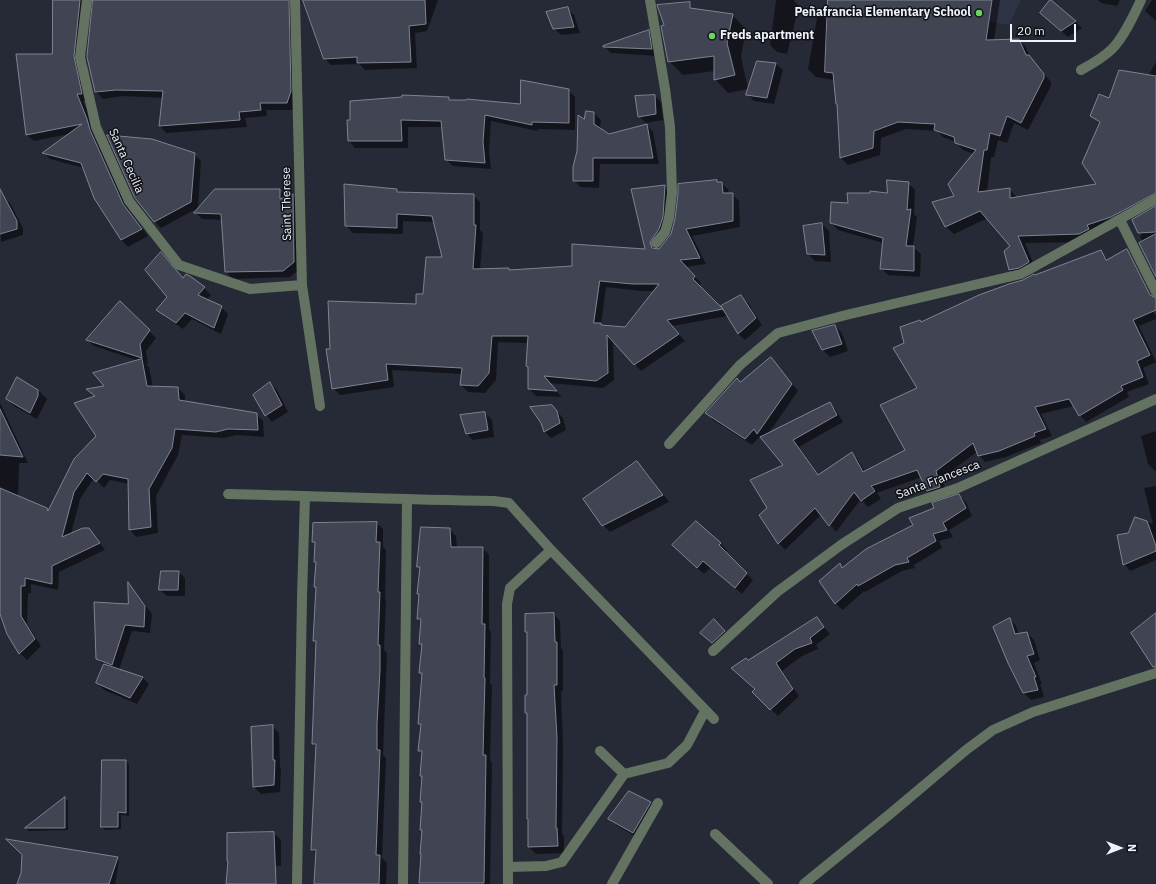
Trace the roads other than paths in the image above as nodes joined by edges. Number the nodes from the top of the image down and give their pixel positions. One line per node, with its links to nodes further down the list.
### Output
1 (86, 0): 9 (street, Santa Cecilia)
2 (295, 0): 9 (street, Saint Therese)
3 (650, 0): 8 (street)
4 (1141, 0): 5 (street)
5 (1081, 70)
6 (1156, 199): 7 (street)
7 (1120, 220): 10 (street); 13 (street)
8 (656, 243)
9 (302, 285): 12 (street, Saint Therese)
10 (1156, 292)
11 (1156, 399): 18 (street, Santa Francesca)
12 (320, 406)
13 (669, 444)
14 (228, 494): 15 (street)
15 (305, 496): 16 (street); 27 (street)
16 (407, 500): 17 (street); 28 (street)
17 (551, 550): 20 (street); 26 (street)
18 (713, 651)
19 (1156, 673): 32 (street)
20 (705, 711): 21 (street); 23 (street)
21 (714, 719)
22 (600, 751): 23 (street)
23 (624, 774): 26 (street)
24 (658, 803): 30 (street)
25 (715, 834): 31 (street)
26 (508, 867): 29 (street)
27 (297, 884)
28 (404, 884)
29 (508, 884)
30 (612, 884)
31 (768, 884)
32 (804, 884)

